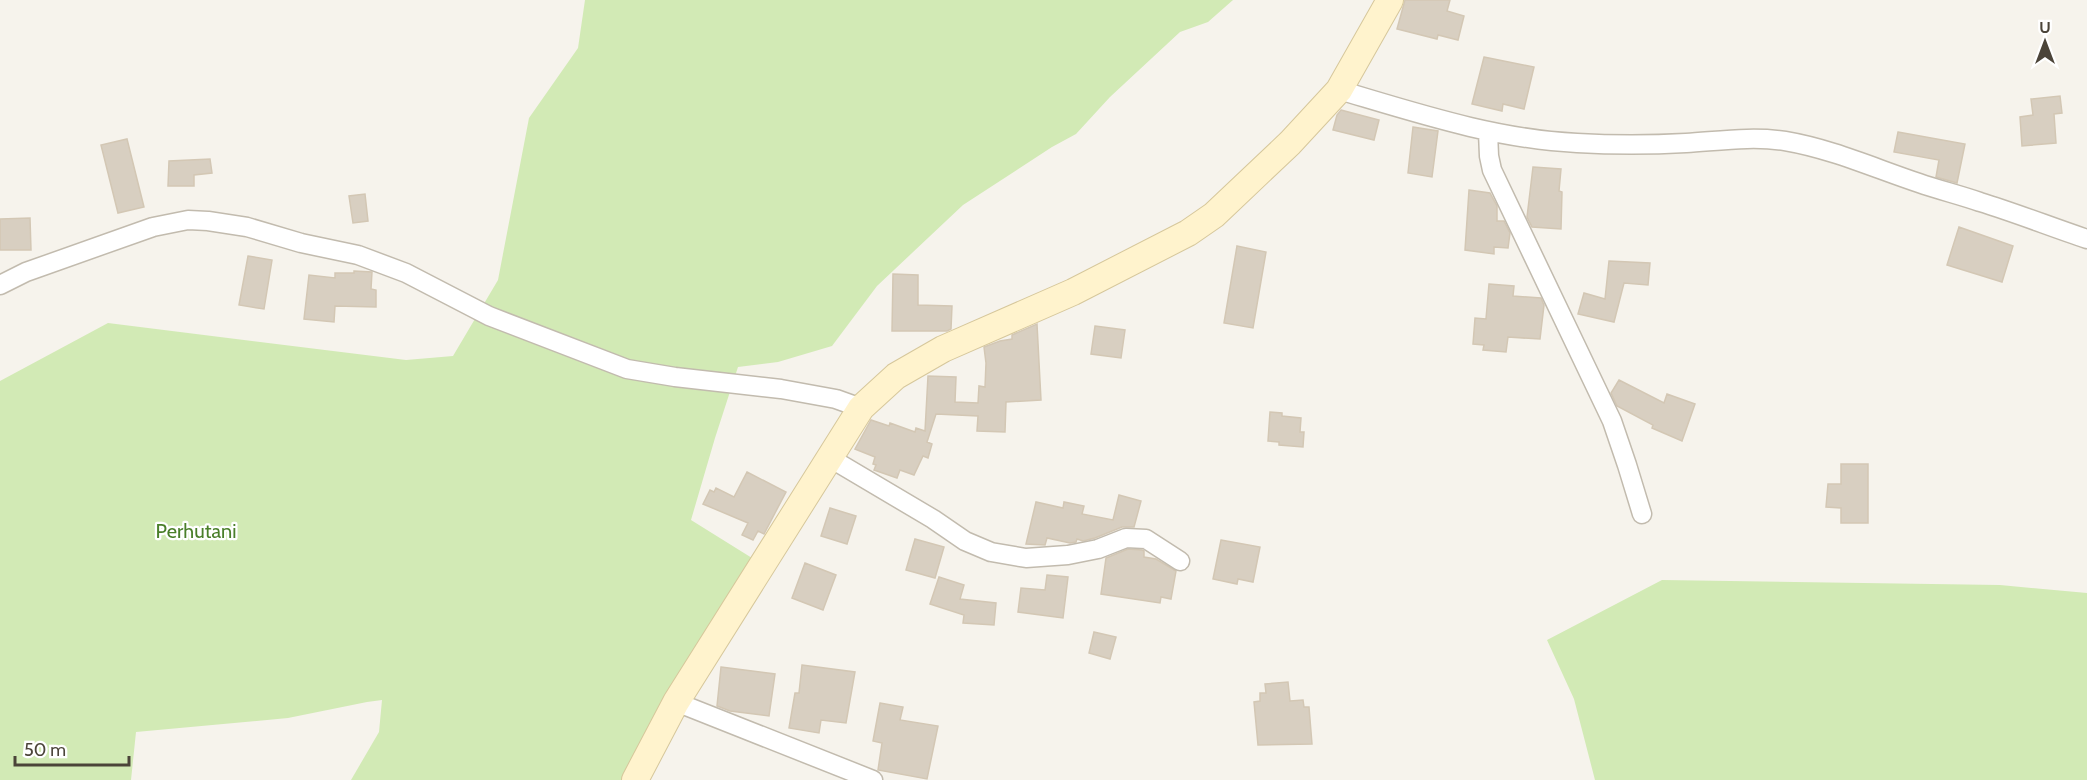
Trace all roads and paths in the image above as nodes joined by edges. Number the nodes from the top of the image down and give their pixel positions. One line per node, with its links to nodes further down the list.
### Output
1 (1390, 0): 2 (street)
2 (1339, 90): 3 (street); 6 (street)
3 (1488, 132): 4 (street); 8 (street)
4 (2087, 239)
5 (0, 285): 6 (street)
6 (861, 408): 7 (street)
7 (830, 458): 9 (street); 10 (street)
8 (1641, 514)
9 (1180, 561)
10 (676, 702): 11 (street); 12 (street)
11 (635, 780)
12 (873, 780)

